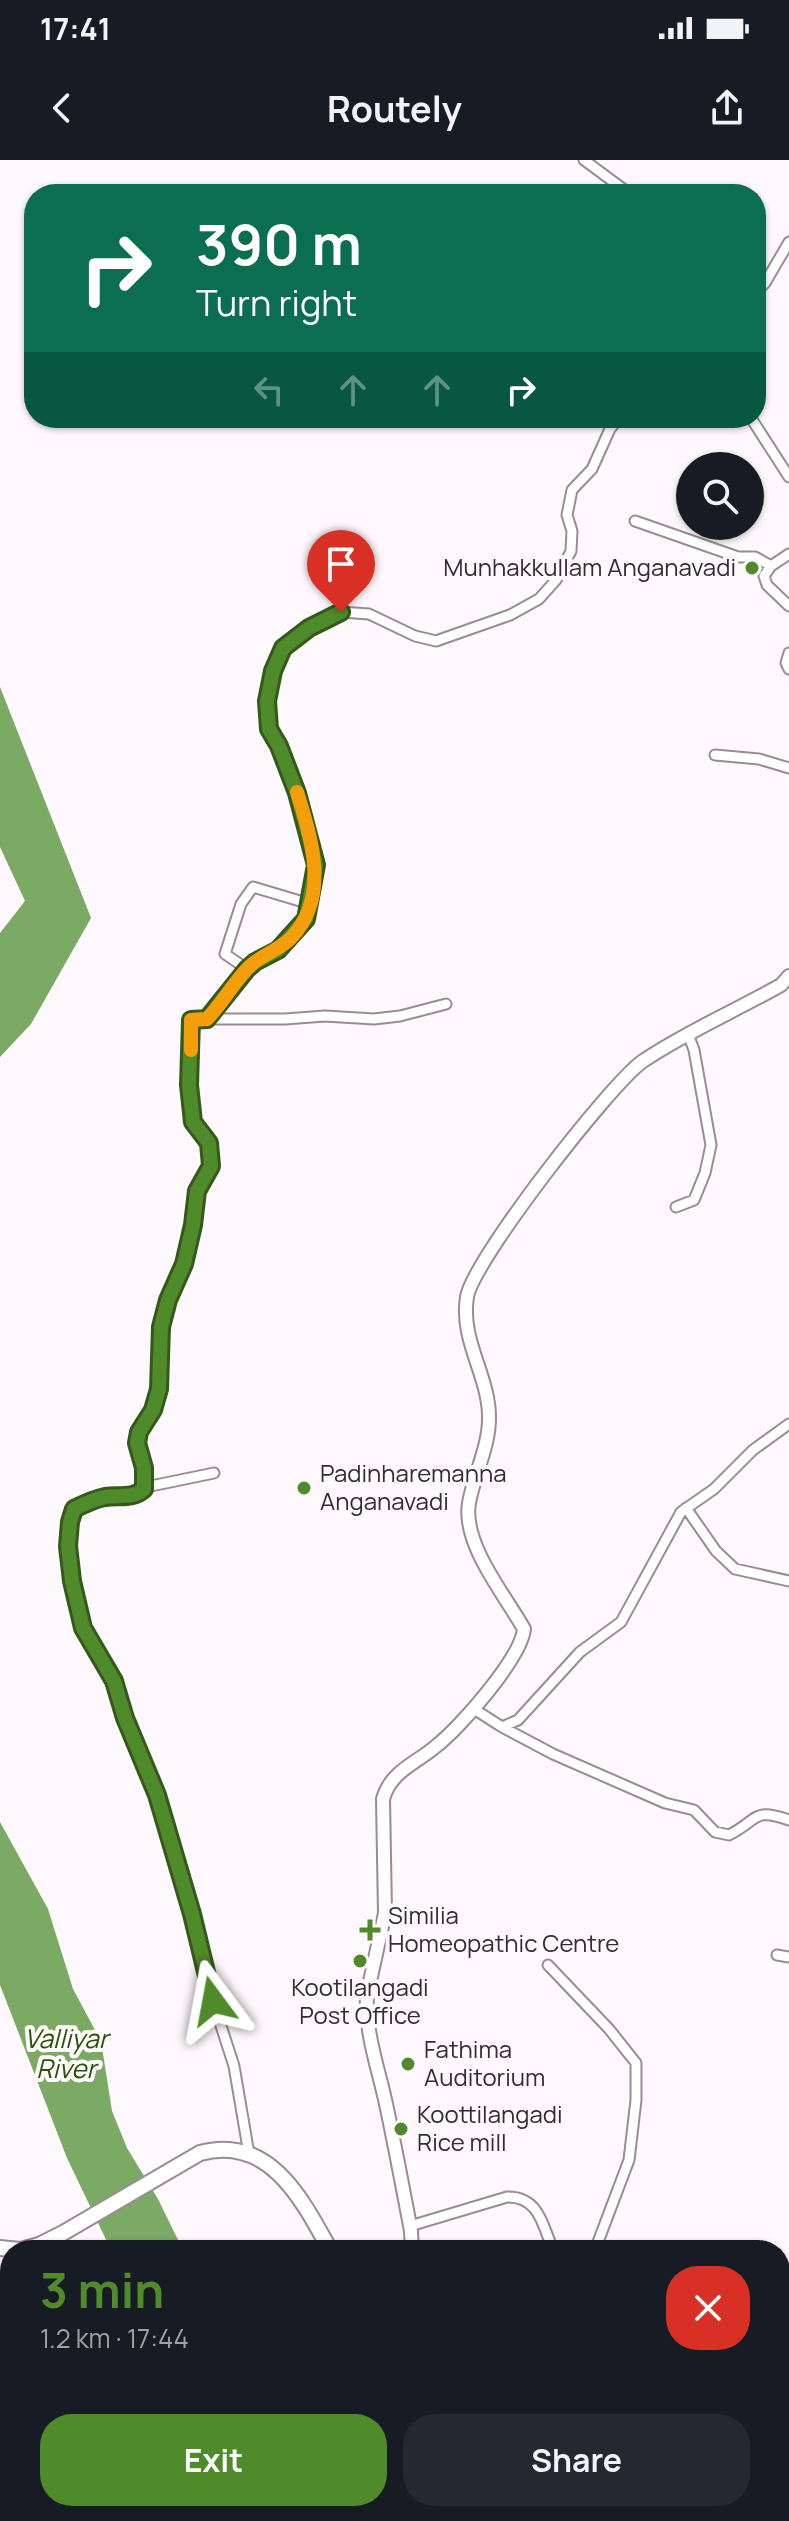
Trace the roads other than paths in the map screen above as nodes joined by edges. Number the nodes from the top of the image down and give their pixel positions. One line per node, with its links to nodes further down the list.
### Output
1 (584, 160): 2 (street)
2 (616, 184)
3 (789, 242): 4 (street)
4 (766, 277)
5 (611, 428): 16 (street)
6 (757, 428): 7 (street)
7 (789, 477)
8 (635, 521): 10 (street)
9 (789, 554): 10 (street)
10 (771, 566): 11 (street)
11 (789, 606)
12 (789, 653): 13 (street)
13 (789, 669)
14 (715, 755): 15 (street)
15 (789, 768)
16 (310, 904): 17 (street); 17 (street)
17 (247, 969): 20 (street)
18 (789, 976): 21 (main road)
19 (446, 1004): 20 (street)
20 (207, 1019): 25 (street)
21 (688, 1034): 22 (street); 28 (main road)
22 (676, 1207)
23 (789, 1424): 26 (street)
24 (214, 1473): 25 (street)
25 (144, 1489): 34 (street)
26 (686, 1508): 27 (street); 29 (street)
27 (789, 1581)
28 (474, 1709): 29 (street); 35 (main road)
29 (502, 1727): 30 (street)
30 (789, 1820)
31 (777, 1955): 32 (street)
32 (789, 1957)
33 (548, 1965): 40 (street)
34 (249, 2154): 36 (highway); 37 (highway)
35 (410, 2226): 38 (main road); 39 (street)
36 (49, 2240)
37 (324, 2240)
38 (411, 2240)
39 (550, 2240)
40 (599, 2240)

